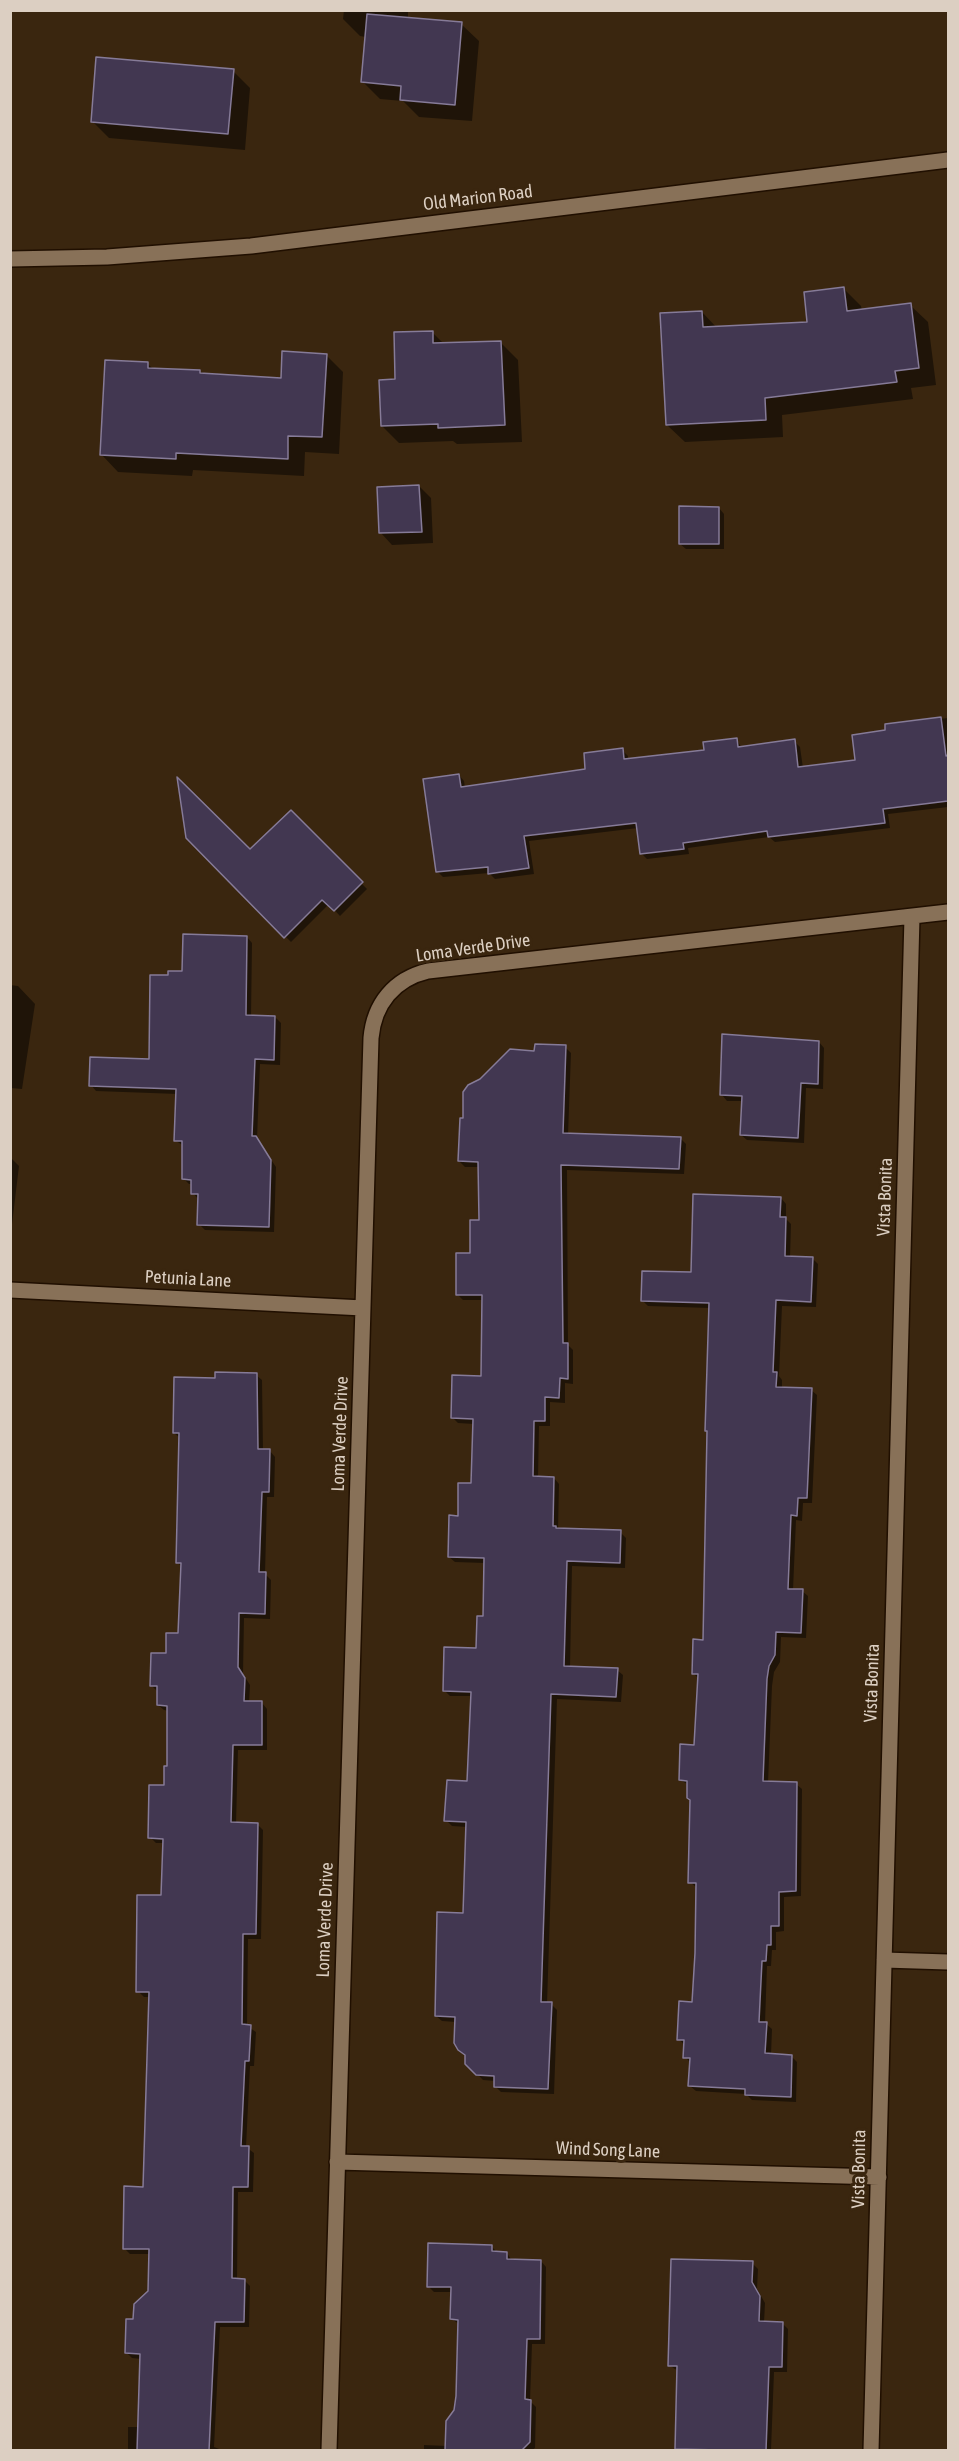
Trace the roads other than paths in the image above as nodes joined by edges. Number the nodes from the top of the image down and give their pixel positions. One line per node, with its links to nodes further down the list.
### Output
1 (948, 160): 2 (street, Old Marion Road)
2 (10, 259)
3 (948, 912): 4 (street, Loma Verde Drive)
4 (912, 917): 6 (street, Loma Verde Drive); 7 (street, Vista Bonita)
5 (10, 1290): 6 (street, Petunia Lane)
6 (363, 1308): 9 (street, Loma Verde Drive)
7 (884, 1960): 8 (street); 10 (street, Vista Bonita)
8 (948, 1962)
9 (337, 2162): 10 (street, Wind Song Lane); 11 (street, Loma Verde Drive)
10 (879, 2177): 12 (street, Vista Bonita)
11 (329, 2451)
12 (871, 2451)

